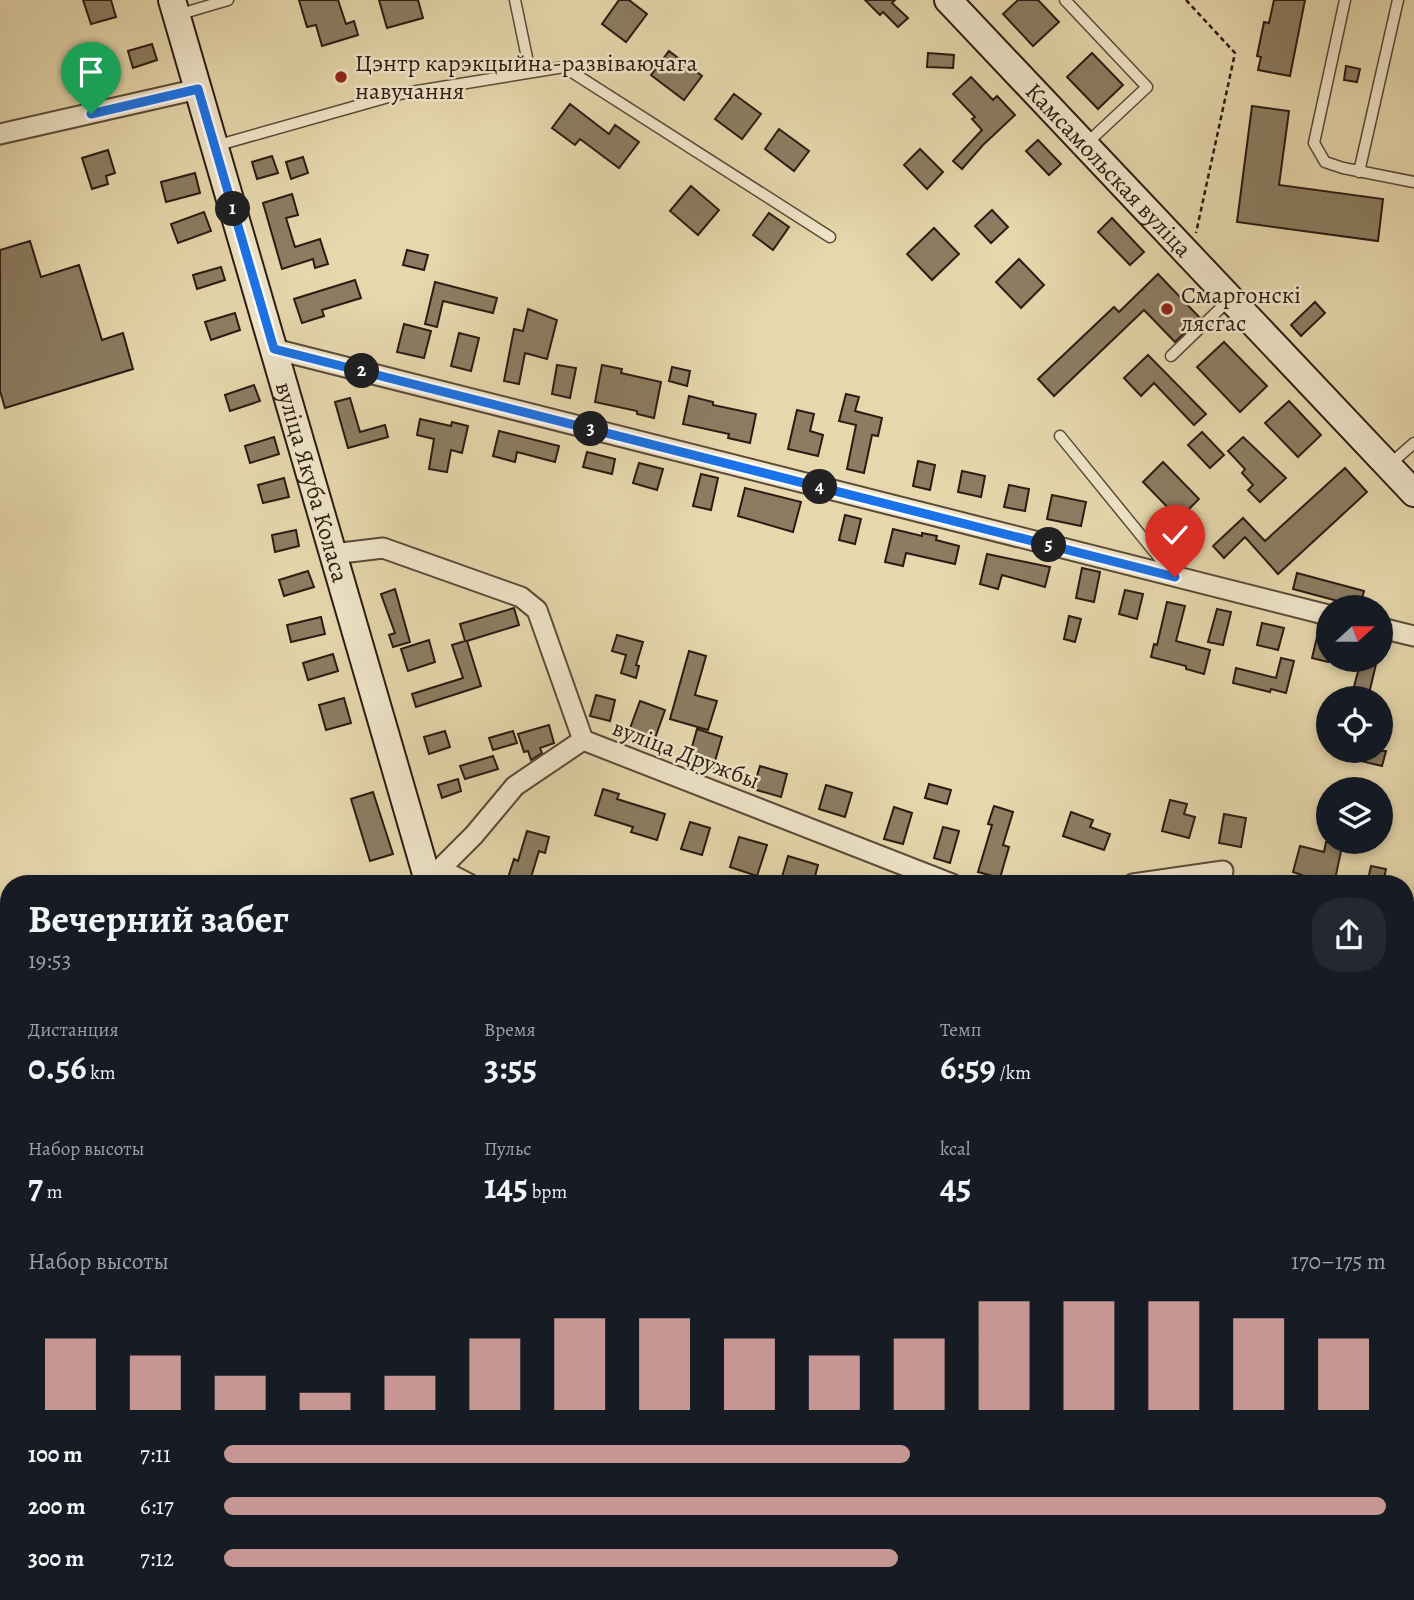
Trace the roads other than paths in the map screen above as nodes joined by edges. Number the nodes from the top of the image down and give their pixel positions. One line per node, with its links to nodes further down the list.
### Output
1 (228, 0): 7 (lane)
2 (515, 0): 8 (lane)
3 (948, 0): 11 (main road, Камсамольская вуліца)
4 (1065, 0): 11 (lane)
5 (1345, 0): 13 (lane)
6 (1398, 0): 13 (lane)
7 (175, 8): 9 (main road, вуліца Якуба Коласа)
8 (530, 72): 12 (lane); 15 (lane)
9 (198, 89): 10 (street); 12 (main road, вуліца Якуба Коласа)
10 (0, 134)
11 (1086, 144): 16 (main road, Камсамольская вуліца)
12 (214, 146): 17 (main road, вуліца Якуба Коласа)
13 (1359, 172): 14 (lane)
14 (1414, 183)
15 (830, 237)
16 (1231, 298): 18 (lane); 21 (main road, Камсамольская вуліца)
17 (274, 349): 23 (main road, вуліца Якуба Коласа); 24 (street)
18 (1171, 356)
19 (1060, 436): 24 (lane)
20 (1414, 443): 21 (lane)
21 (1389, 466): 22 (main road, Камсамольская вуліца)
22 (1414, 493)
23 (333, 554): 28 (street); 30 (main road, вуліца Якуба Коласа)
24 (1175, 577): 25 (street)
25 (1316, 612)
26 (1393, 631): 27 (street)
27 (1414, 636)
28 (583, 740): 31 (street, вуліца Дружбы); 32 (street, вуліца Дружбы)
29 (1223, 871): 33 (street)
30 (432, 875)
31 (433, 875)
32 (929, 875)
33 (1195, 875)

